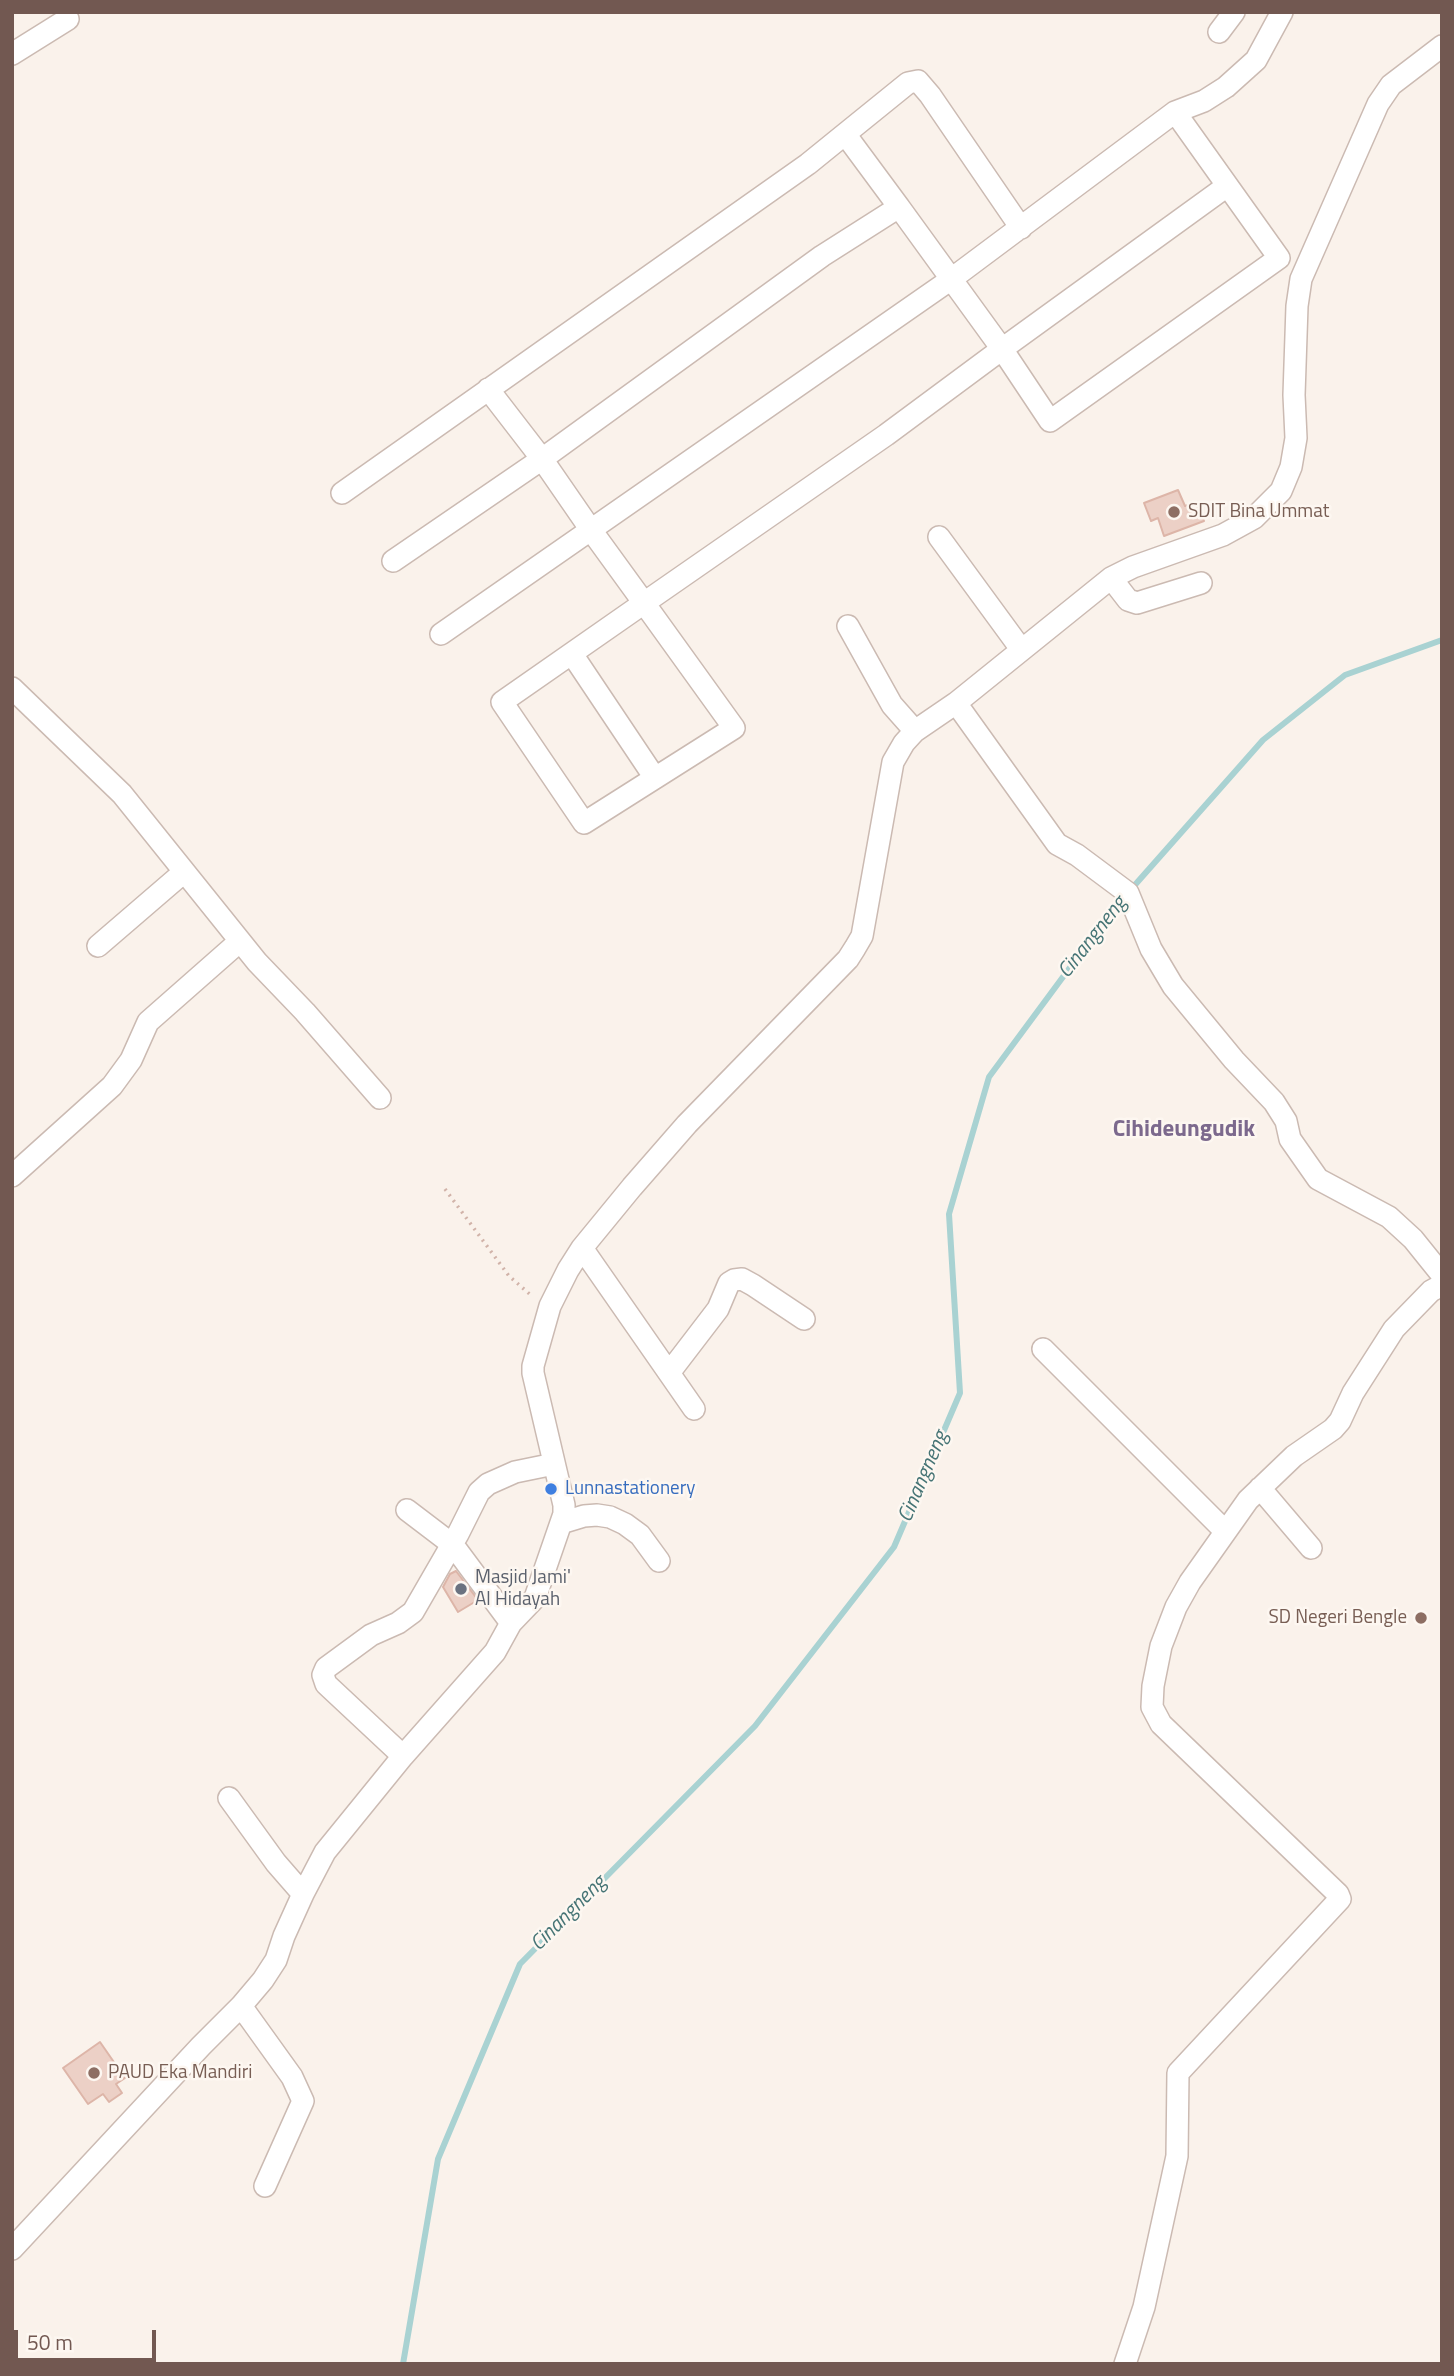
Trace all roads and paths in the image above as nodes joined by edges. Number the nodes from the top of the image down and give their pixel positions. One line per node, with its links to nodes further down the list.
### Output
1 (1234, 12): 4 (street)
2 (1283, 12): 7 (street)
3 (68, 19): 6 (street)
4 (1219, 32)
5 (1442, 46): 20 (street)
6 (12, 54)
7 (1175, 112): 9 (street); 11 (street)
8 (845, 134): 10 (street); 11 (street); 14 (street)
9 (1227, 186): 13 (street); 13 (street)
10 (899, 207): 12 (street); 15 (street)
11 (1021, 228): 12 (street)
12 (950, 279): 13 (street); 17 (street)
13 (1002, 349): 22 (street)
14 (488, 389): 15 (street); 16 (street)
15 (542, 459): 17 (street); 19 (street)
16 (342, 493)
17 (591, 530): 22 (street); 24 (street)
18 (939, 537): 25 (street)
19 (393, 561)
20 (1111, 578): 21 (street); 25 (street)
21 (1201, 583)
22 (644, 603): 26 (street); 30 (street)
23 (848, 626): 29 (street)
24 (441, 634)
25 (1021, 649): 28 (street)
26 (572, 653): 30 (street); 30 (street)
27 (12, 688): 31 (street)
28 (956, 703): 29 (street); 38 (street)
29 (915, 731): 37 (street)
30 (655, 778)
31 (184, 872): 32 (street); 33 (street)
32 (240, 942): 34 (street); 35 (street)
33 (98, 946)
34 (380, 1098)
35 (12, 1176)
36 (445, 1189): 40 (path)
37 (582, 1248): 40 (street); 43 (street)
38 (1442, 1275)
39 (1442, 1284): 46 (street)
40 (550, 1306): 45 (street)
41 (804, 1318): 43 (street)
42 (1043, 1349): 49 (street)
43 (669, 1373): 44 (street)
44 (694, 1409)
45 (554, 1464): 48 (street); 50 (street)
46 (1260, 1488): 49 (street); 51 (street)
47 (407, 1510): 50 (street)
48 (561, 1523): 52 (street); 53 (street)
49 (1225, 1531): 60 (street)
50 (453, 1545): 53 (street); 54 (street)
51 (1311, 1548)
52 (659, 1561)
53 (511, 1623): 54 (street)
54 (403, 1756): 56 (street)
55 (229, 1798): 56 (street)
56 (303, 1894): 57 (street)
57 (242, 2006): 58 (street); 59 (street)
58 (265, 2186)
59 (12, 2249)
60 (1125, 2364)

